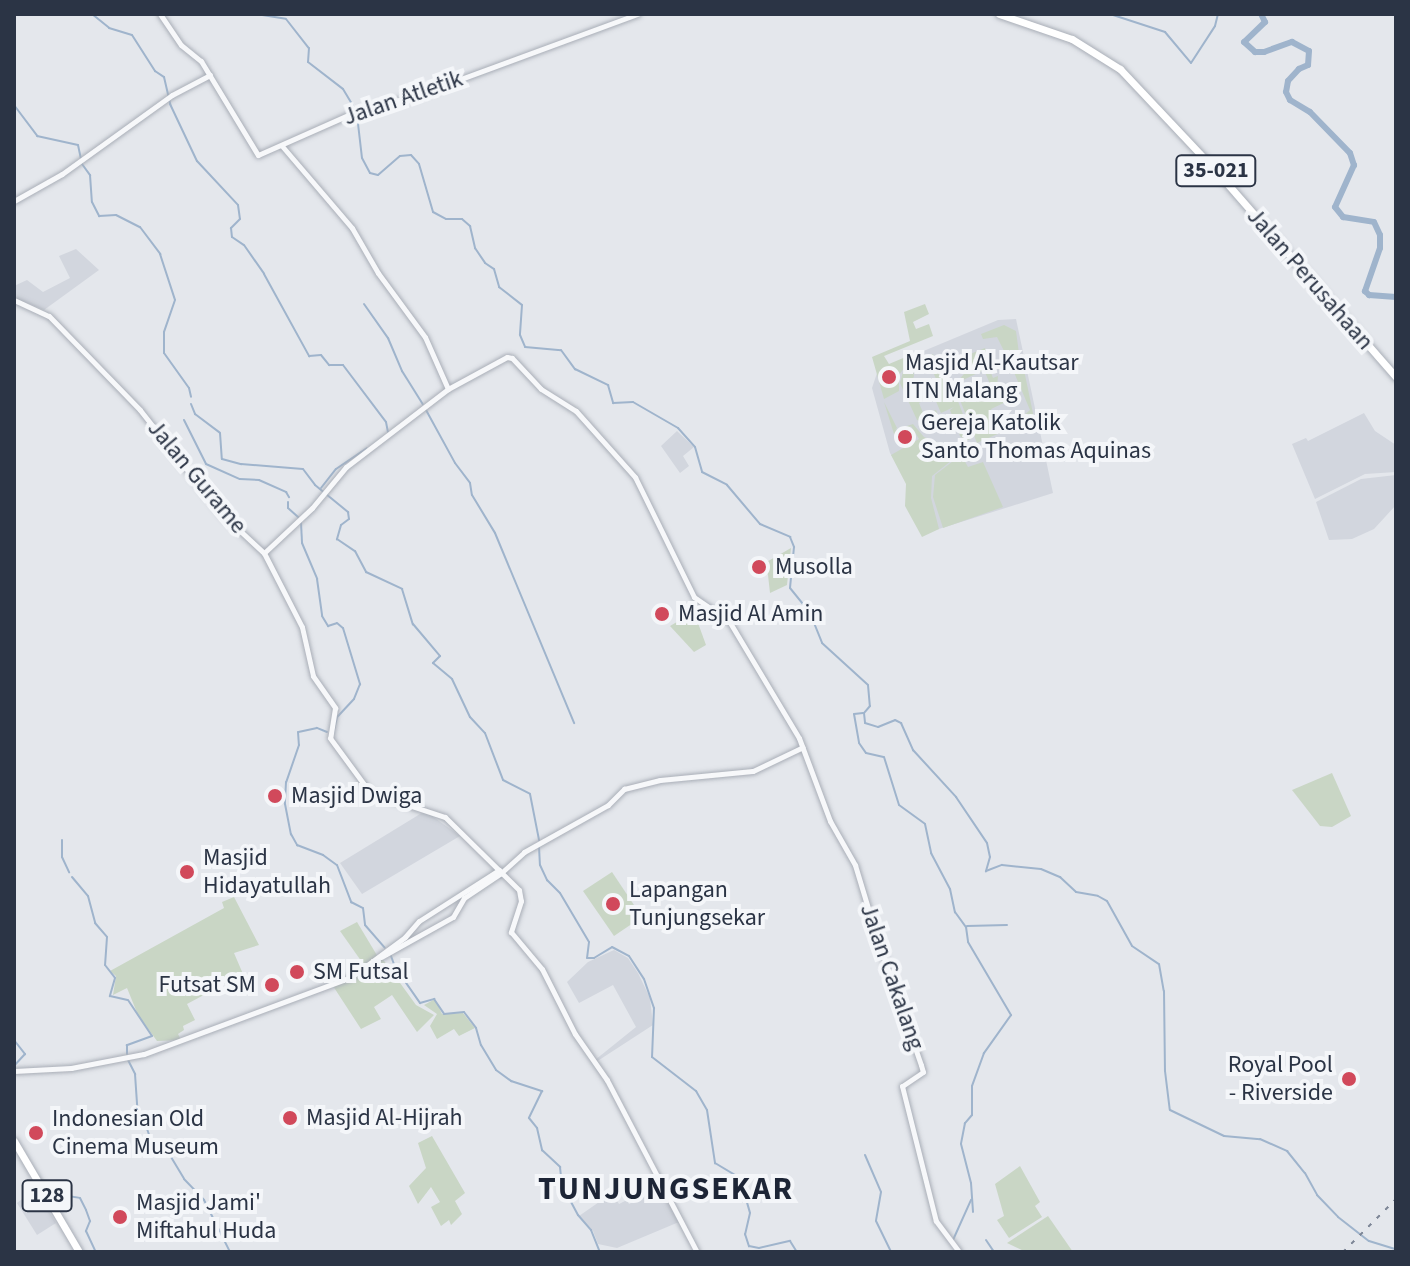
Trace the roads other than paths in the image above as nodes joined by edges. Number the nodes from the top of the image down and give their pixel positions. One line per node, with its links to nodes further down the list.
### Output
1 (160, 14): 4 (street)
2 (638, 14): 5 (street, Jalan Atletik)
3 (999, 14): 8 (main road, Jalan Perusahaan / 35-021)
4 (210, 75): 5 (street, Jalan Atletik); 6 (street)
5 (282, 146): 9 (street)
6 (14, 201)
7 (14, 300): 10 (street, Jalan Gurame)
8 (1396, 377)
9 (448, 389): 10 (street); 11 (street)
10 (264, 553): 12 (street, Jalan Gurame)
11 (803, 747): 12 (street); 22 (street, Jalan Cakalang)
12 (500, 872): 13 (street); 14 (street); 21 (street)
13 (413, 927): 14 (street); 15 (street)
14 (419, 936): 15 (street)
15 (380, 957): 16 (street)
16 (14, 1071)
17 (14, 1141): 19 (main road, 128)
18 (14, 1148): 19 (main road, 128)
19 (65, 1232): 20 (main road, 128)
20 (77, 1252)
21 (697, 1252)
22 (959, 1252)

